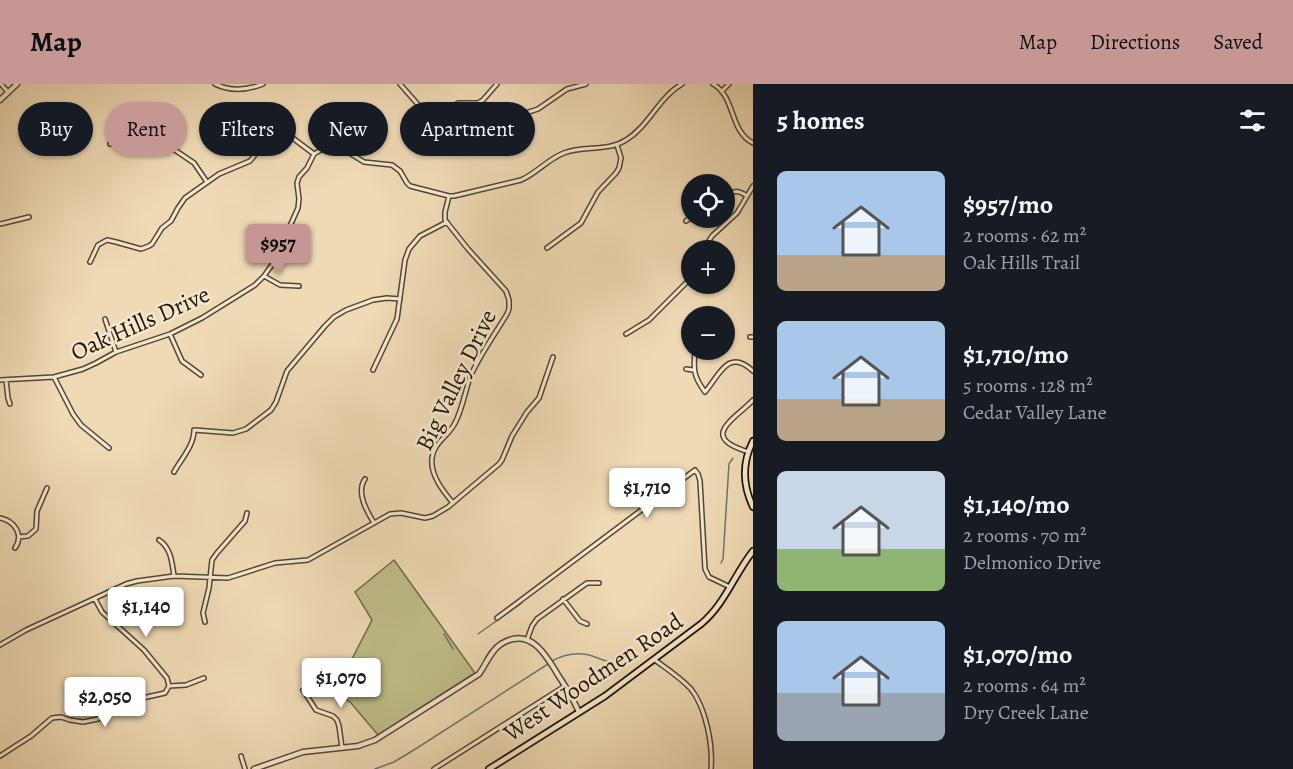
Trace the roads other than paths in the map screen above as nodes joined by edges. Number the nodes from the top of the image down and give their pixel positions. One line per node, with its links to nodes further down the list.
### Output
1 (1, 84): 12 (street)
2 (17, 84): 12 (street)
3 (215, 84): 4 (street)
4 (263, 84)
5 (400, 84): 14 (street)
6 (497, 84): 15 (street)
7 (586, 84): 16 (street)
8 (682, 84): 18 (street)
9 (713, 84): 11 (street)
10 (729, 84): 11 (street)
11 (722, 91): 17 (street)
12 (8, 92): 13 (street)
13 (0, 100)
14 (416, 102)
15 (477, 102)
16 (535, 110)
17 (753, 143)
18 (616, 145): 25 (street); 34 (street)
19 (308, 149): 24 (street)
20 (184, 156): 24 (street)
21 (313, 156): 36 (street, Oak Hills Drive)
22 (354, 156): 28 (street)
23 (503, 177): 25 (street)
24 (207, 182): 35 (street)
25 (505, 184): 28 (street)
26 (753, 186): 29 (street)
27 (735, 191): 29 (street)
28 (449, 196): 31 (street)
29 (747, 196): 33 (street)
30 (29, 217): 32 (street)
31 (447, 222): 39 (street); 62 (street, Big Valley Drive)
32 (0, 224)
33 (709, 240)
34 (547, 248)
35 (90, 262)
36 (264, 276): 37 (street); 41 (street, Oak Hills Drive)
37 (299, 286)
38 (681, 288): 42 (street)
39 (400, 299): 47 (street); 59 (street)
40 (105, 318): 43 (street)
41 (170, 334): 43 (street, Oak Hills Drive); 50 (street)
42 (626, 334)
43 (116, 352): 51 (street, Oak Hills Drive)
44 (553, 357): 62 (street)
45 (694, 360): 48 (street)
46 (686, 369): 48 (street)
47 (373, 370)
48 (693, 370): 49 (street)
49 (753, 371)
50 (201, 375)
51 (54, 377): 53 (street, Oak Hills Drive); 57 (street)
52 (0, 380): 53 (street, Oak Hills Drive)
53 (6, 380): 55 (street)
54 (753, 400): 58 (street)
55 (10, 404)
56 (753, 441): 58 (main road)
57 (109, 448)
58 (748, 452): 63 (main road)
59 (174, 472)
60 (365, 478): 66 (street)
61 (47, 488): 67 (street)
62 (453, 503): 66 (street)
63 (753, 507)
64 (247, 513): 72 (street)
65 (0, 518): 67 (street)
66 (374, 523): 72 (street)
67 (19, 537): 69 (street)
68 (159, 540): 71 (street)
69 (15, 548)
70 (753, 551): 74 (main road, West Woodmen Road)
71 (174, 576): 72 (street); 75 (street)
72 (210, 578): 78 (street)
73 (599, 583): 76 (street)
74 (730, 587): 77 (street); 82 (main road, West Woodmen Road)
75 (95, 599): 81 (street); 84 (street)
76 (564, 599): 79 (street); 80 (street)
77 (497, 618)
78 (205, 622)
79 (587, 624)
80 (527, 640): 85 (street); 88 (street)
81 (0, 645)
82 (655, 660): 87 (main road, West Woodmen Road); 95 (street)
83 (204, 678): 84 (street)
84 (170, 686): 89 (street)
85 (567, 687): 87 (street); 93 (street)
86 (303, 690): 88 (street)
87 (579, 712): 94 (main road, West Woodmen Road)
88 (342, 748): 92 (street)
89 (0, 756)
90 (241, 756): 91 (street)
91 (245, 769)
92 (254, 769)
93 (434, 769)
94 (489, 769)
95 (711, 769)

